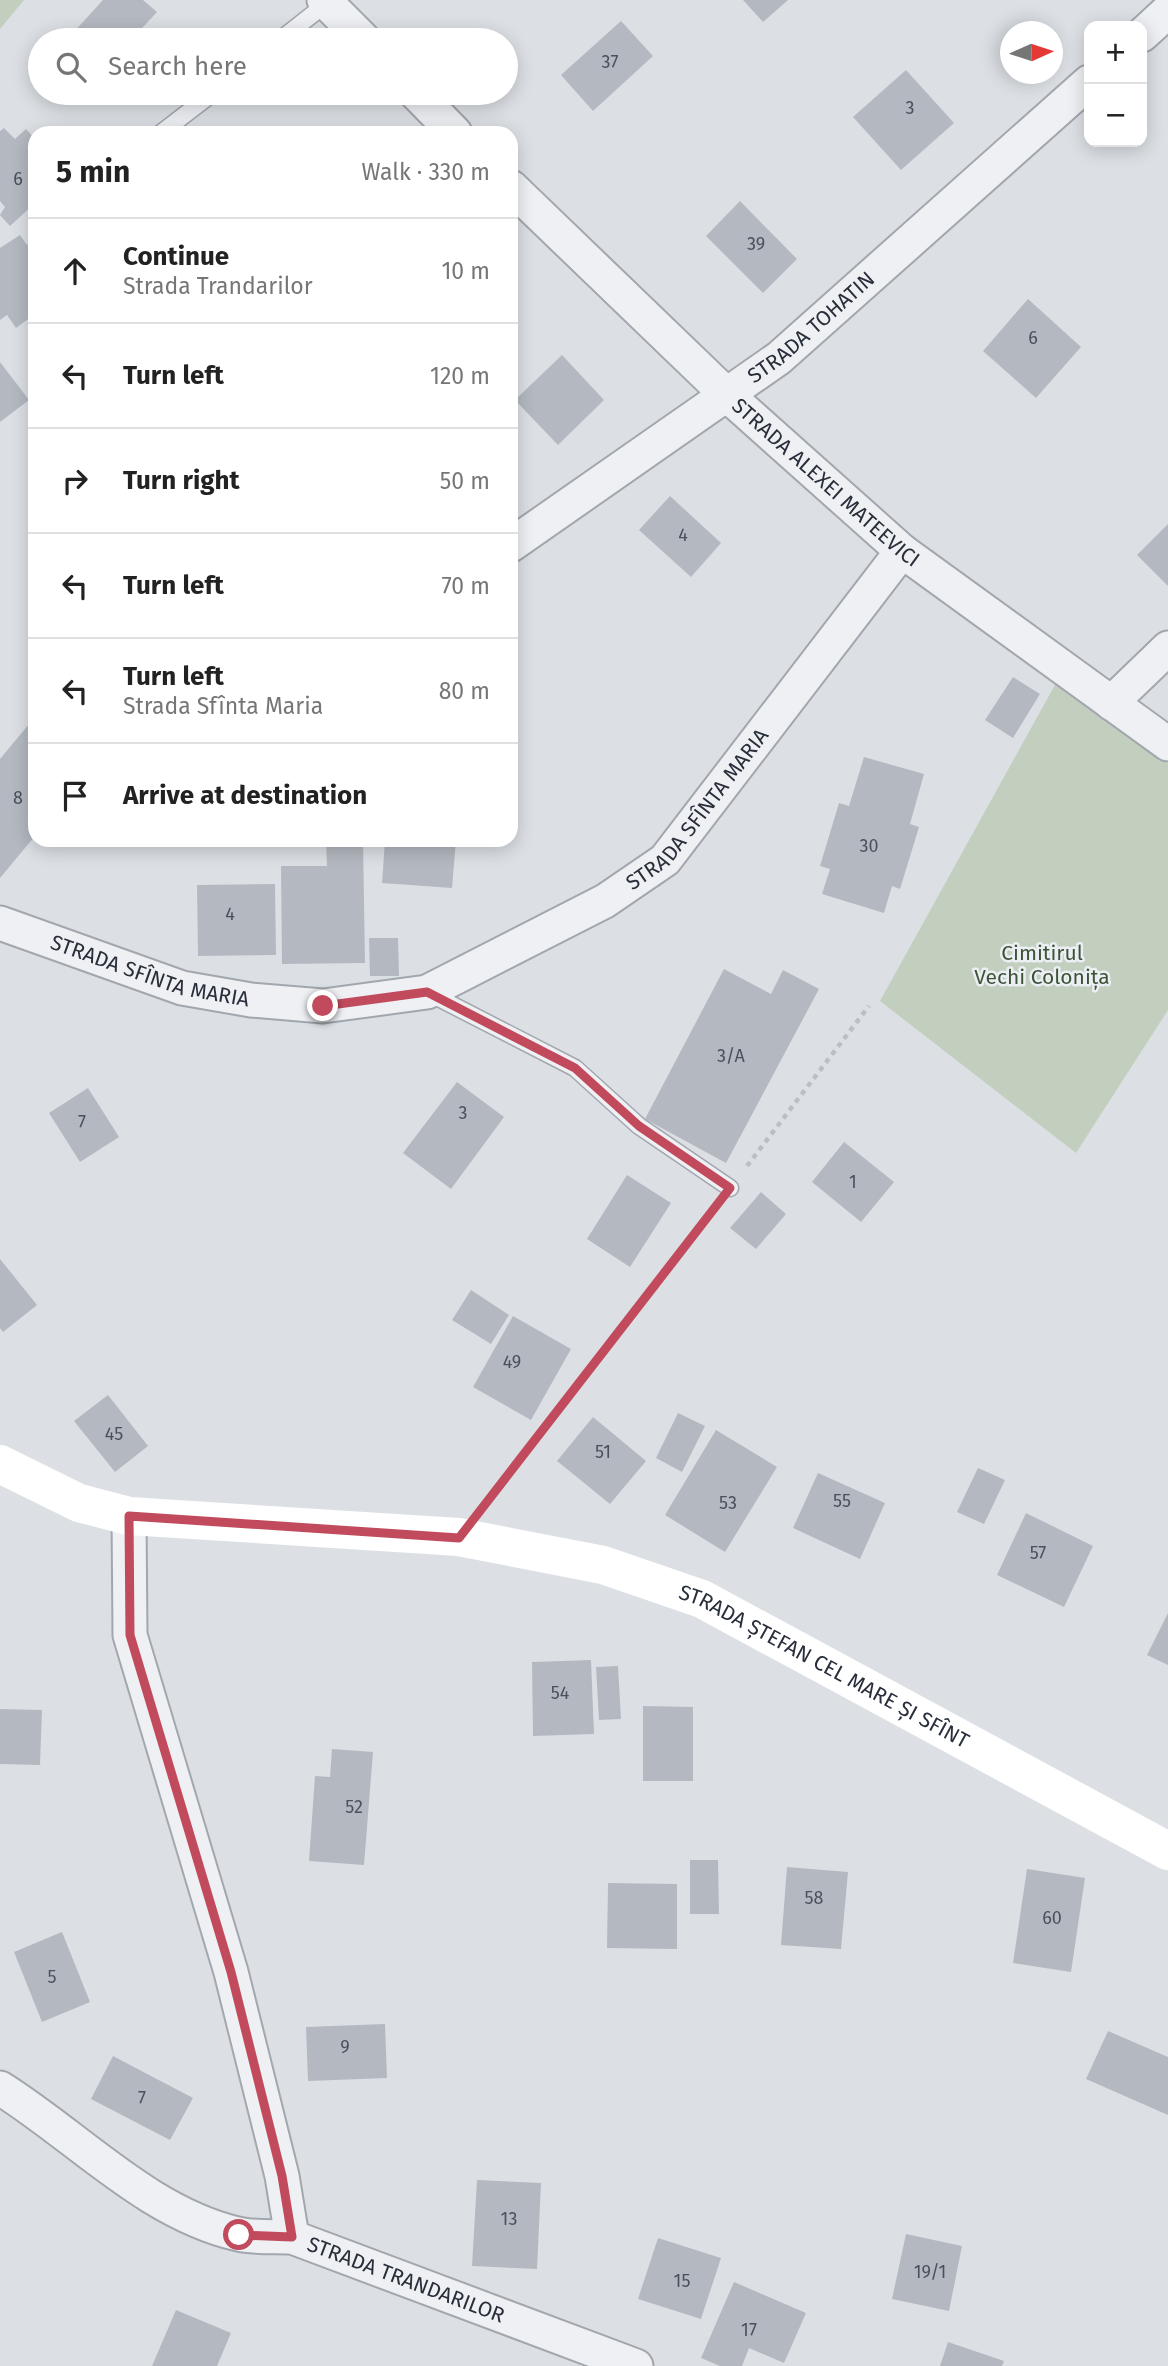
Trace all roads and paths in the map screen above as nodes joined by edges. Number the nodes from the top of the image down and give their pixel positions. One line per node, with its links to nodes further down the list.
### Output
1 (326, 1): 3 (lane); 4 (street)
2 (1168, 11): 5 (street)
3 (293, 28)
4 (352, 28)
5 (1147, 30)
6 (1087, 84): 12 (street, STRADA TOHATIN)
7 (197, 105): 9 (lane)
8 (428, 105): 10 (street)
9 (170, 126)
10 (448, 126)
11 (518, 194): 12 (street, STRADA ALEXEI MATEEVICI)
12 (726, 394): 13 (street, STRADA TOHATIN); 14 (street, STRADA ALEXEI MATEEVICI)
13 (518, 540)
14 (902, 551): 16 (street, STRADA ALEXEI MATEEVICI); 19 (street, STRADA SFÎNTA MARIA)
15 (1168, 648): 16 (street)
16 (1111, 703): 17 (street, STRADA ALEXEI MATEEVICI)
17 (1168, 744)
18 (0, 923): 19 (street, STRADA SFÎNTA MARIA)
19 (427, 992): 21 (lane)
20 (869, 1006): 21 (path)
21 (730, 1188): 24 (path)
22 (0, 1464): 23 (street, STRADA ȘTEFAN CEL MARE ȘI SFÎNT)
23 (129, 1516): 24 (street, STRADA ȘTEFAN CEL MARE ȘI SFÎNT); 27 (street)
24 (459, 1538): 25 (street, STRADA ȘTEFAN CEL MARE ȘI SFÎNT)
25 (1168, 1851)
26 (0, 2088): 27 (street, STRADA TRANDARILOR)
27 (292, 2237): 28 (street, STRADA TRANDARILOR)
28 (636, 2366)

